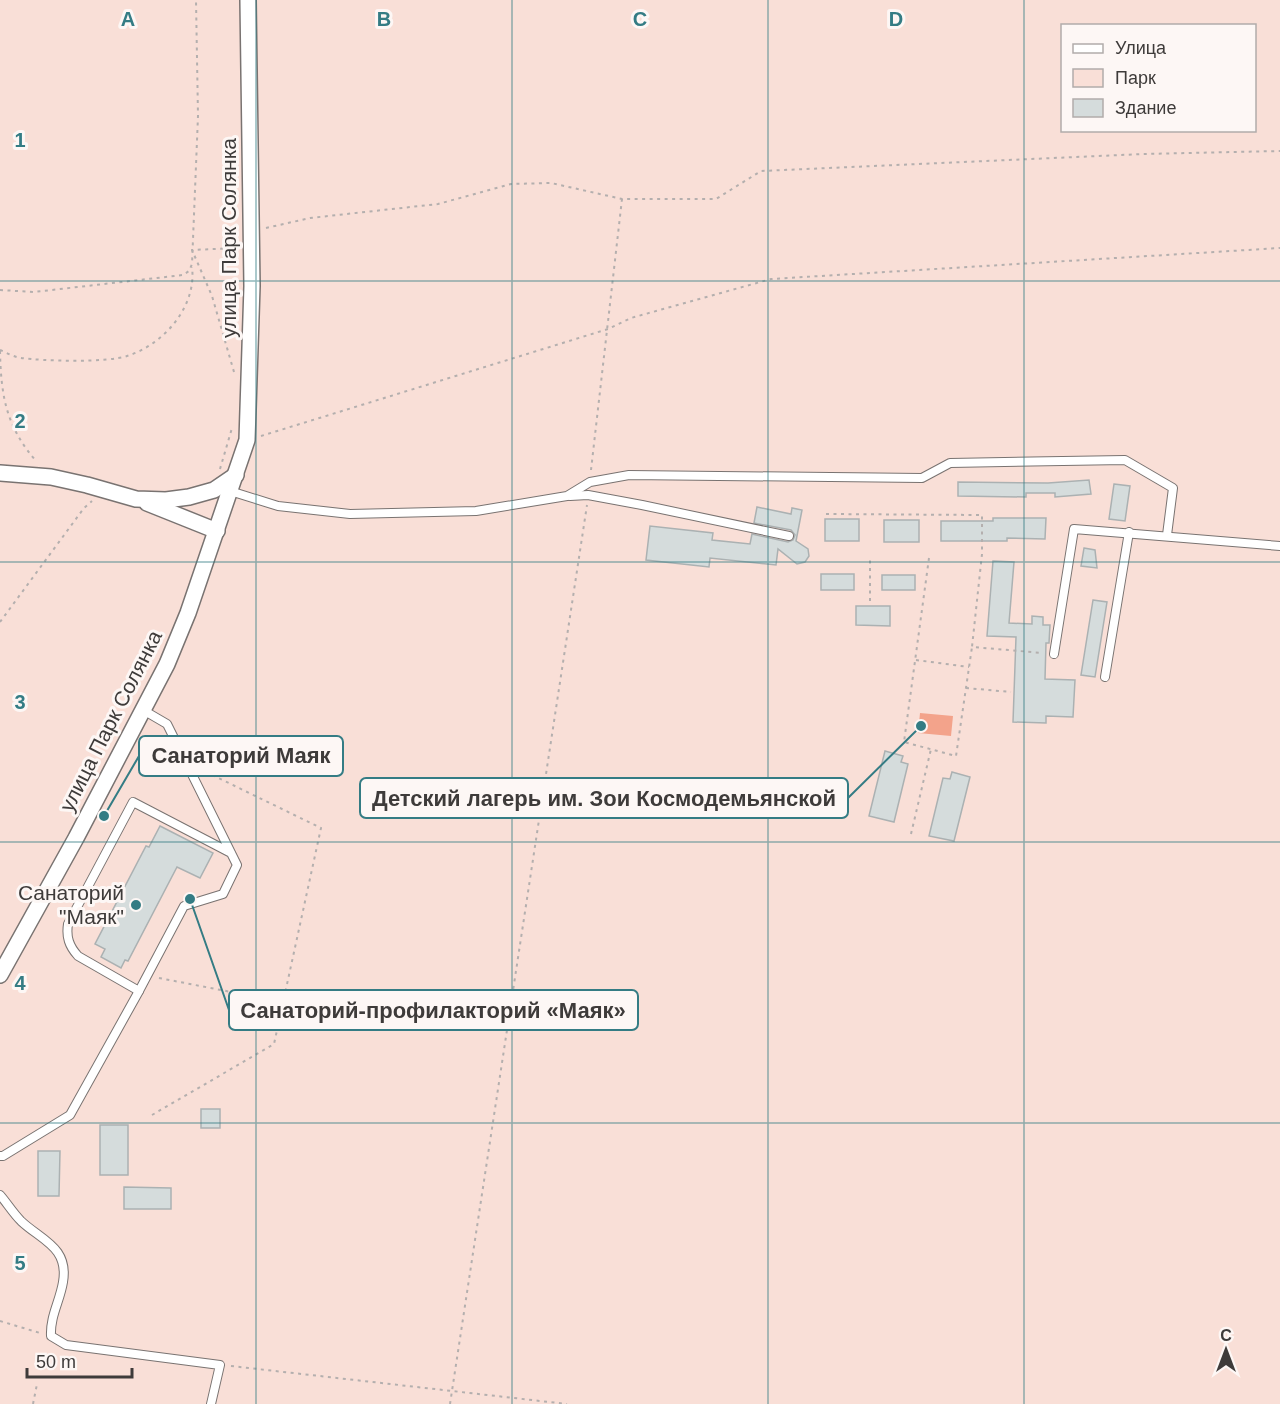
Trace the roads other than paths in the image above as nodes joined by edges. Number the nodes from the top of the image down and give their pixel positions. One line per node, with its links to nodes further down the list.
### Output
1 (248, 0): 3 (street, улица Парк Солянка)
2 (0, 473): 6 (street)
3 (236, 475): 4 (street, улица Парк Солянка); 6 (street)
4 (230, 491): 5 (lane); 7 (street, улица Парк Солянка)
5 (567, 496): 9 (lane); 10 (lane)
6 (136, 499): 7 (street)
7 (217, 531): 14 (street, улица Парк Солянка)
8 (1129, 532): 9 (lane); 12 (lane); 13 (lane)
9 (1167, 535): 11 (lane)
10 (789, 536)
11 (1280, 546)
12 (1054, 654)
13 (1105, 677)
14 (143, 710): 15 (lane); 16 (street, улица Парк Солянка)
15 (231, 853): 17 (lane); 17 (lane)
16 (0, 975)
17 (139, 991): 18 (lane)
18 (0, 1156)
19 (0, 1195): 20 (lane)
20 (211, 1404)

